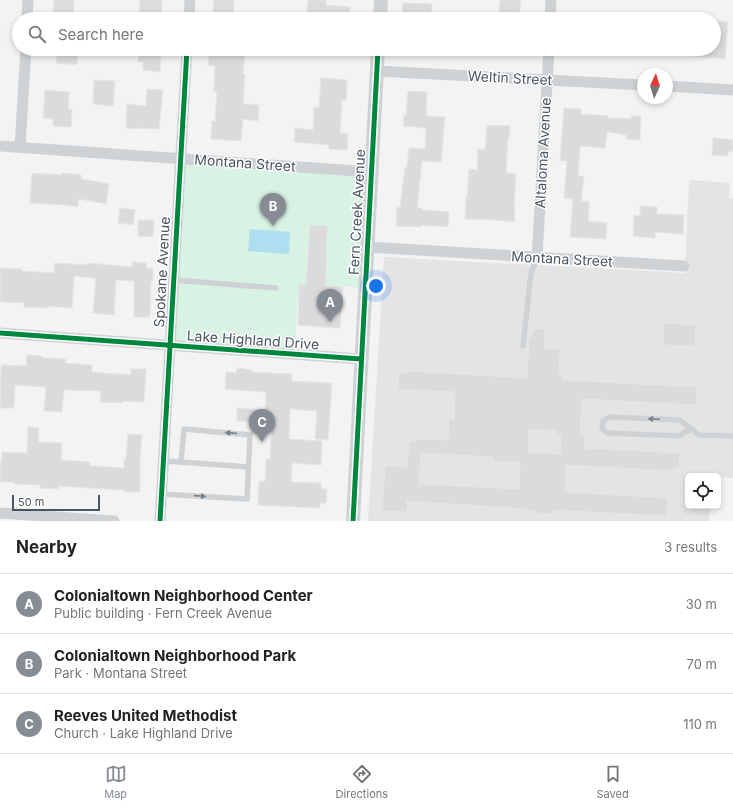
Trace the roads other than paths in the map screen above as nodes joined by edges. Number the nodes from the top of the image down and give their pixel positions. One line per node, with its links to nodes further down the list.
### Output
1 (28, 0): 5 (street)
2 (190, 0): 6 (street)
3 (382, 0): 7 (street)
4 (551, 0): 8 (street)
5 (27, 12)
6 (189, 12)
7 (381, 12)
8 (550, 12)
9 (26, 56): 19 (street)
10 (187, 56): 20 (street, Spokane Avenue)
11 (378, 56): 13 (street, Fern Creek Avenue)
12 (549, 56): 14 (street, Altaloma Avenue)
13 (377, 71): 14 (street, Weltin Street); 21 (street, Fern Creek Avenue)
14 (547, 80): 15 (street, Weltin Street); 23 (street, Altaloma Avenue)
15 (637, 85)
16 (673, 86): 17 (street)
17 (733, 90)
18 (0, 146): 19 (street, Montana Street)
19 (20, 147): 20 (street, Montana Street)
20 (181, 159): 21 (street, Montana Street); 25 (street, Spokane Avenue)
21 (371, 172): 22 (street, Fern Creek Avenue)
22 (367, 247): 23 (street, Montana Street); 30 (street, Fern Creek Avenue)
23 (537, 257): 24 (street, Montana Street); 29 (lane)
24 (684, 266)
25 (174, 280): 26 (lane); 28 (street, Spokane Avenue)
26 (276, 288)
27 (0, 333): 28 (street, Lake Highland Drive)
28 (170, 346): 30 (street, Lake Highland Drive); 33 (street, Spokane Avenue)
29 (523, 346)
30 (361, 359): 40 (street, Fern Creek Avenue)
31 (691, 429): 31 (lane, one-way to 31); 32 (lane)
32 (733, 436)
33 (163, 461): 34 (lane); 36 (street, Spokane Avenue)
34 (181, 462): 35 (lane); 35 (lane, one-way to 34)
35 (248, 467): 36 (lane, one-way to 35)
36 (161, 494): 39 (street, Spokane Avenue)
37 (1, 516): 38 (street)
38 (114, 521)
39 (160, 521)
40 (352, 521)

